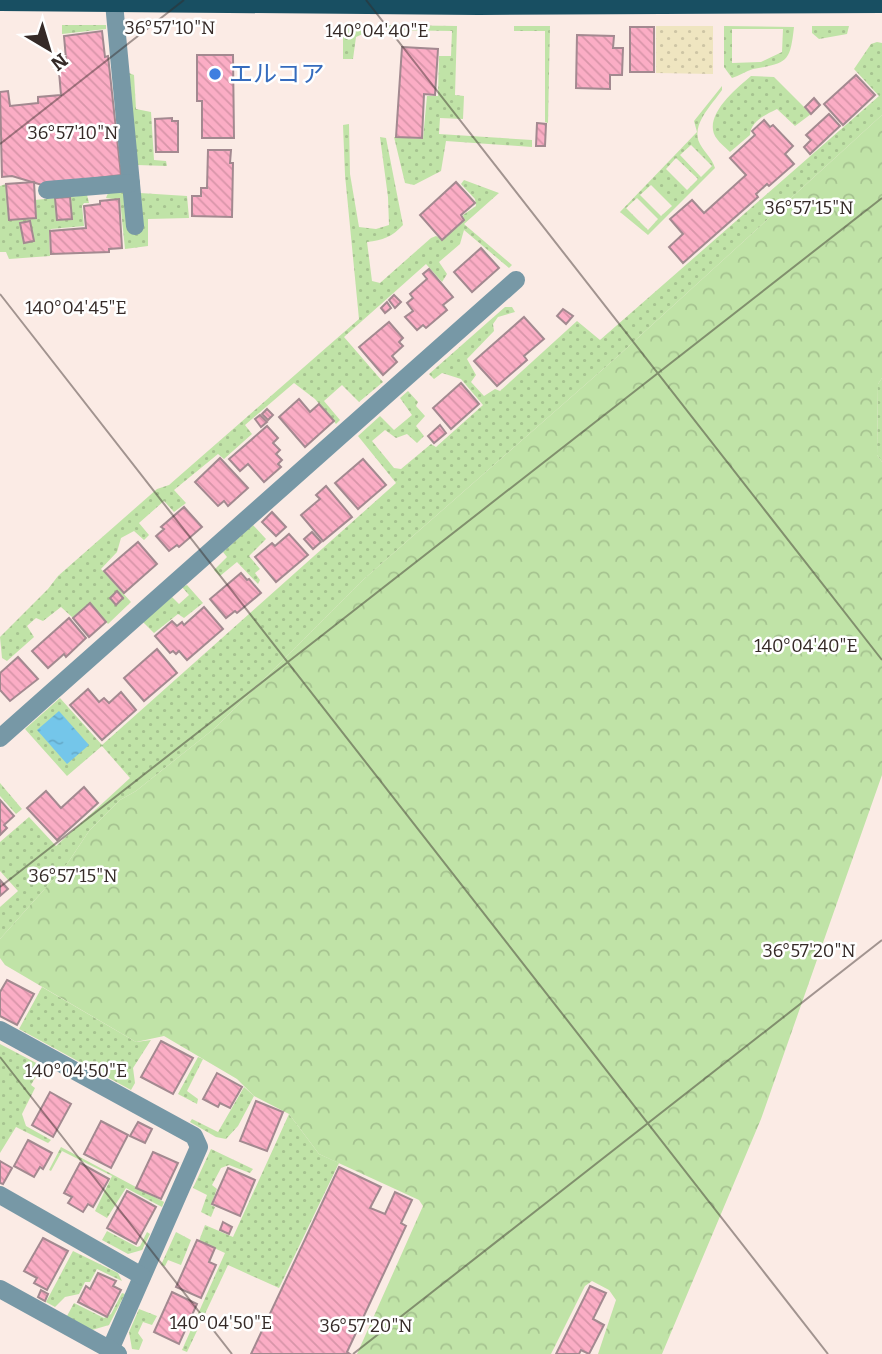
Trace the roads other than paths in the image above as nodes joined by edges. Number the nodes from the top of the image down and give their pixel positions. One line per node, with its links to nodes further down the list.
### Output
1 (0, 2): 2 (main road)
2 (114, 3): 3 (main road); 4 (street)
3 (882, 4)
4 (131, 183): 5 (street); 6 (street)
5 (47, 190)
6 (135, 226)
7 (516, 280): 8 (street)
8 (0, 738)
9 (0, 1030): 11 (street)
10 (0, 1195): 11 (street)
11 (142, 1276): 13 (street)
12 (0, 1289): 13 (street)
13 (114, 1352)

